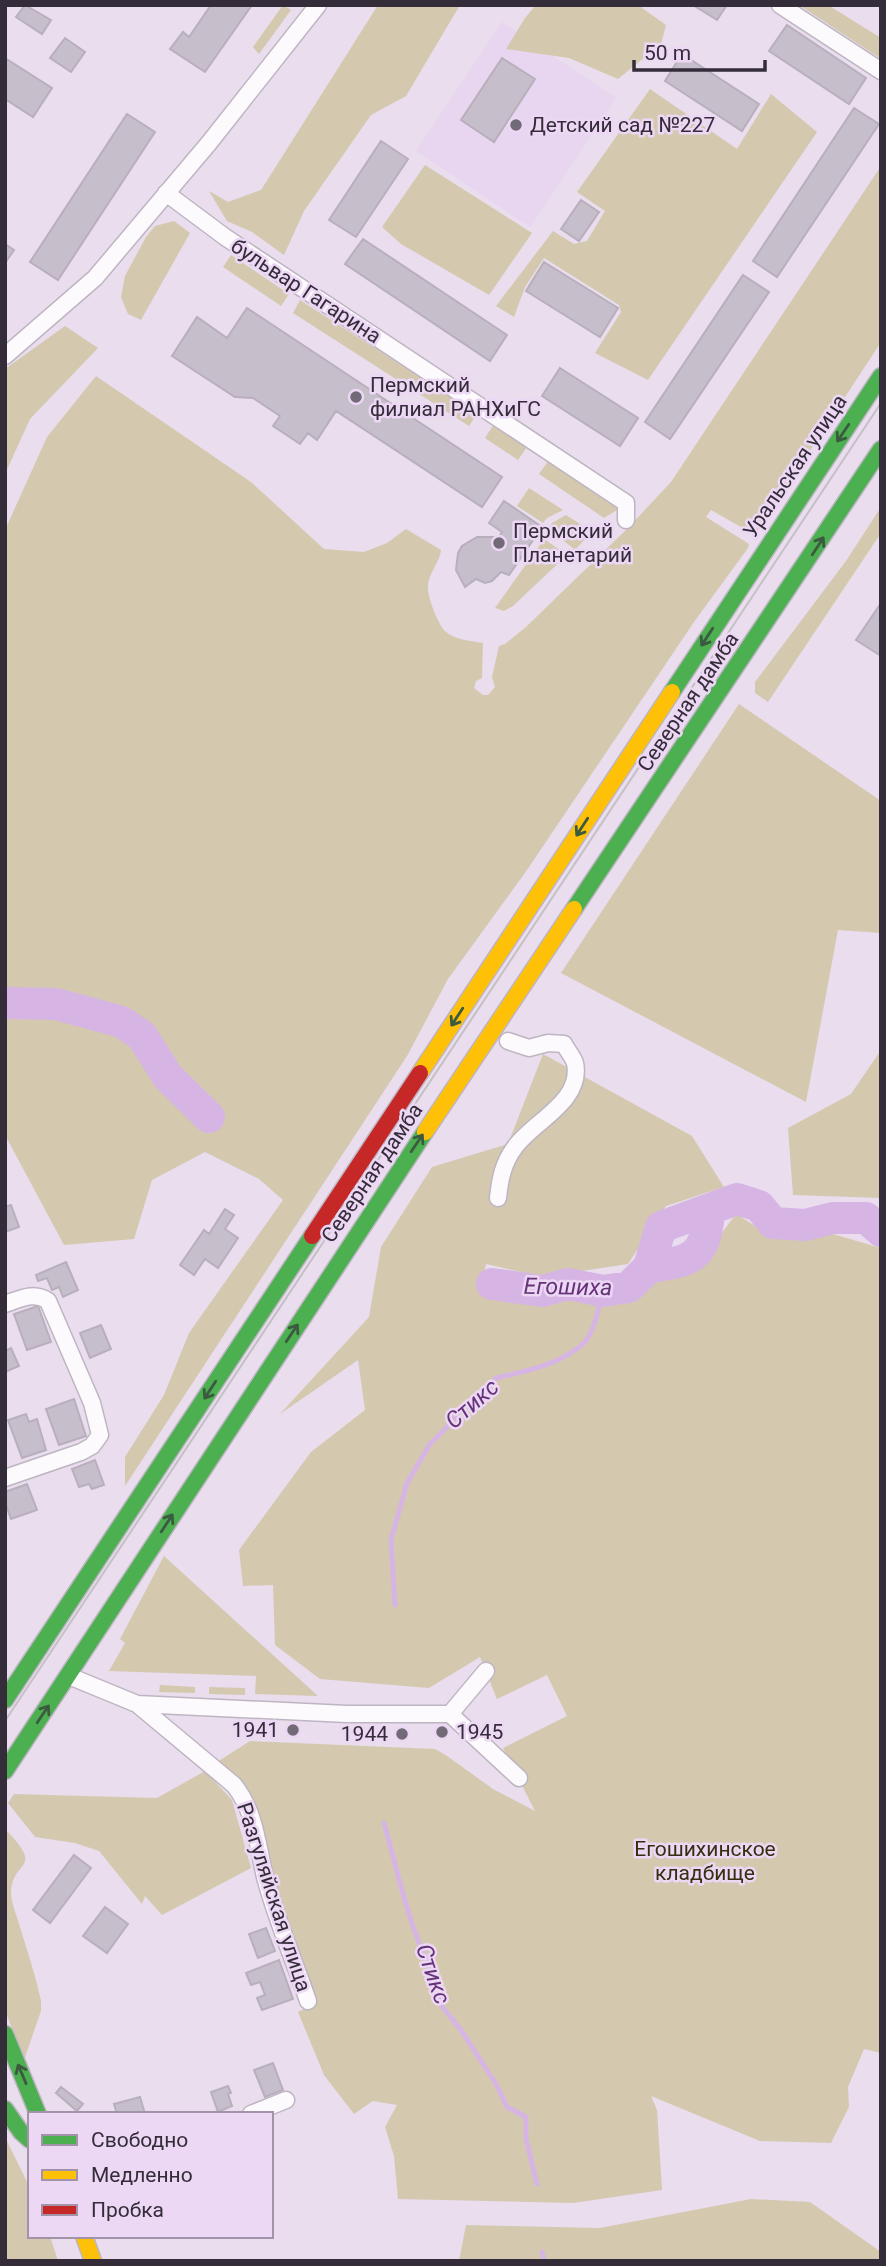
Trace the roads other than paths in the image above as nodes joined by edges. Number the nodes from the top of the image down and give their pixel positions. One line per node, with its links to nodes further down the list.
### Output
1 (318, 5): 4 (street)
2 (780, 5): 3 (street)
3 (881, 71)
4 (166, 193): 5 (street); 8 (street, бульвар Гагарина)
5 (5, 356)
6 (881, 376): 9 (main road, Уральская улица, one-way to 9)
7 (881, 449): 15 (main road, Северная дамба, one-way to 7)
8 (626, 520)
9 (745, 580): 16 (main road, Северная дамба, one-way to 16)
10 (508, 1041): 11 (street)
11 (498, 1198)
12 (5, 1304): 13 (street)
13 (5, 1478)
14 (486, 1671): 18 (street)
15 (69, 1676): 17 (street, Разгуляйская улица); 19 (main road, Северная дамба, one-way to 15)
16 (5, 1700)
17 (137, 1704): 18 (street); 21 (street, Разгуляйская улица)
18 (450, 1714): 20 (street)
19 (5, 1771)
20 (519, 1778)
21 (308, 2001)
22 (5, 2034): 25 (main road, one-way to 22)
23 (286, 2100): 26 (street)
24 (5, 2109): 27 (main road)
25 (37, 2112)
26 (256, 2112)
27 (28, 2138)
28 (85, 2238): 29 (main road)
29 (93, 2261)

